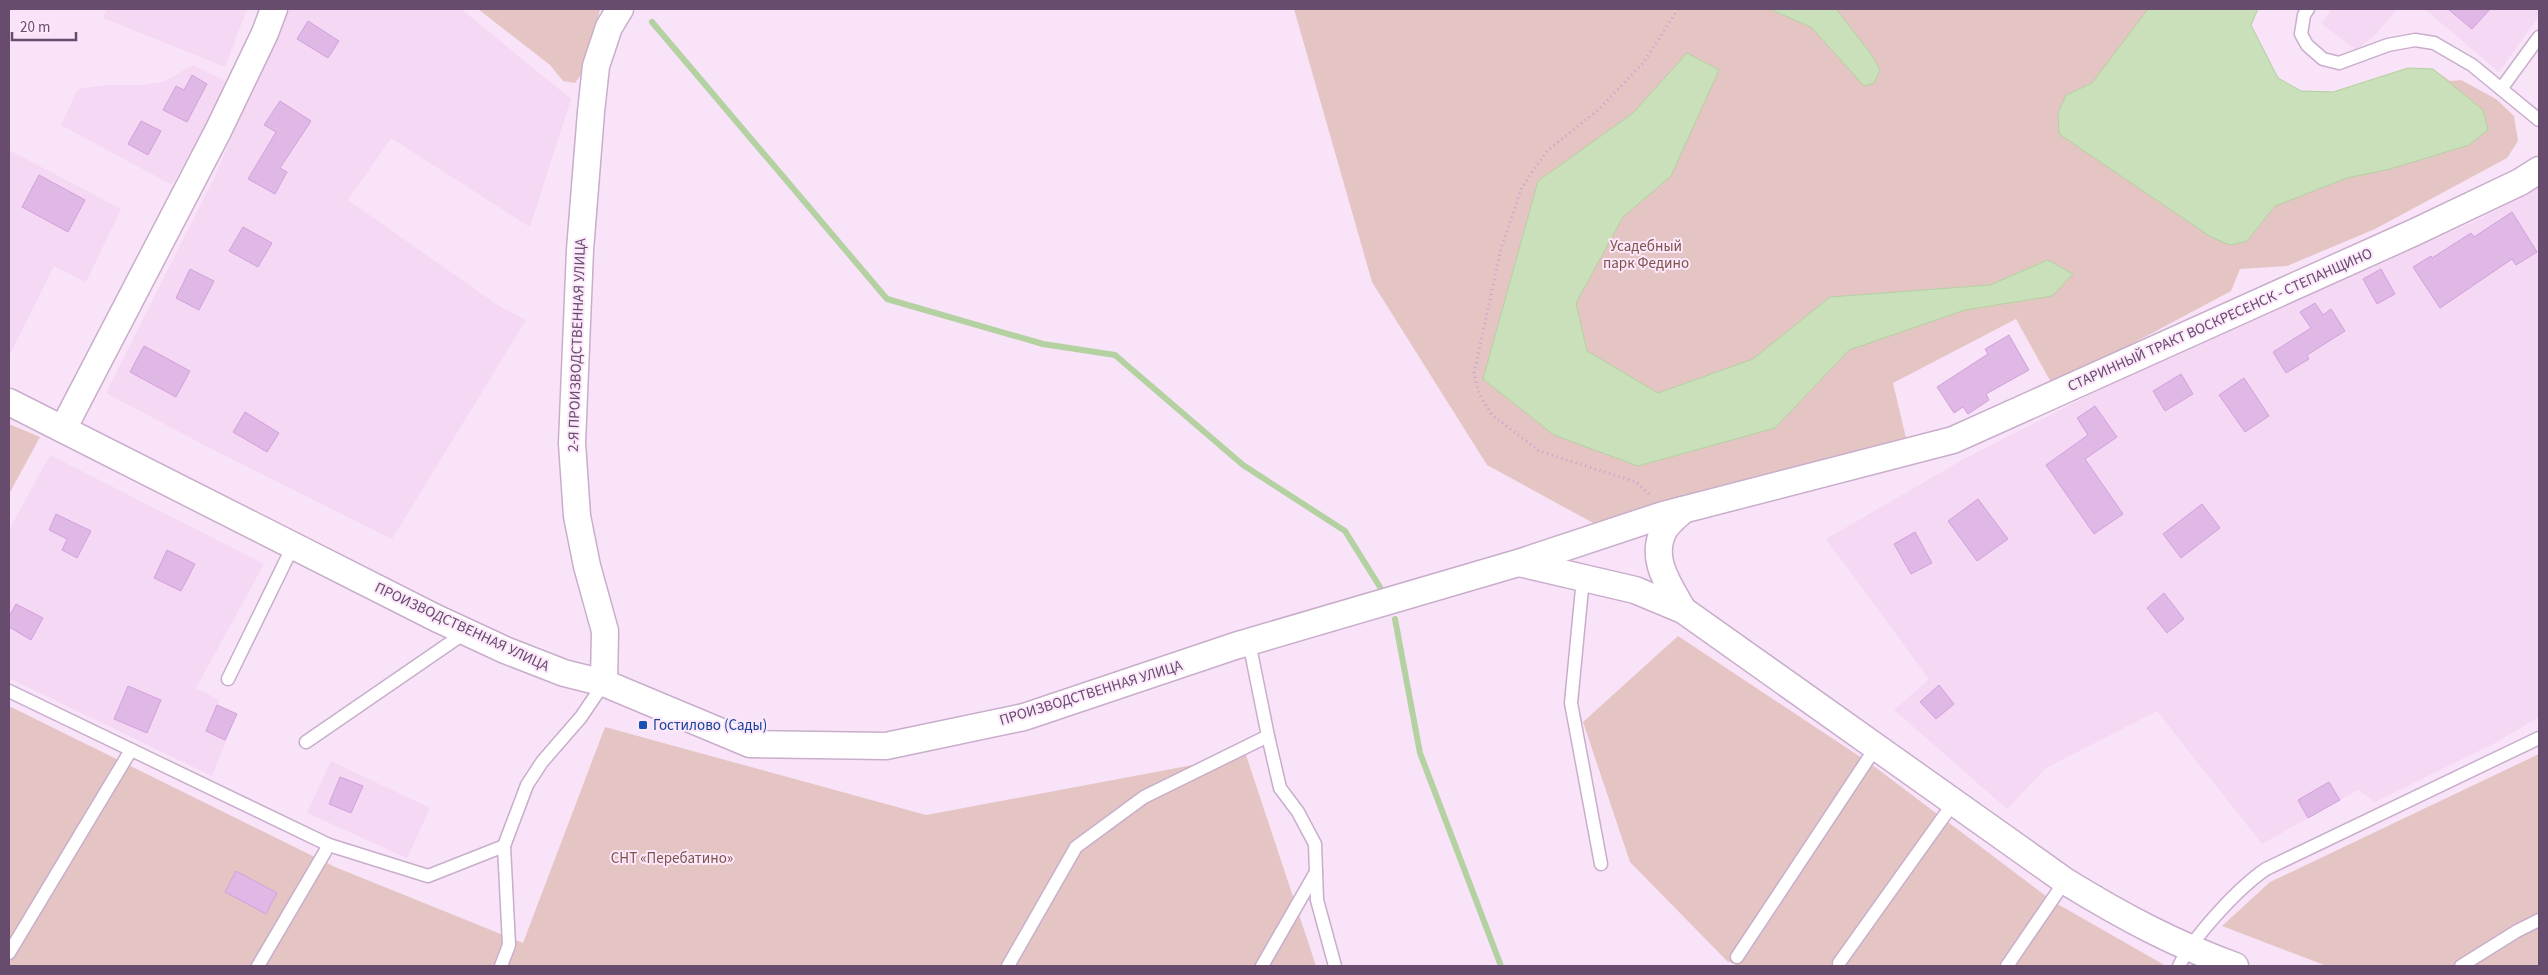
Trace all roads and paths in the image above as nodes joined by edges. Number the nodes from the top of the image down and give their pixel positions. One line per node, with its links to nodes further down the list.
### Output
1 (274, 9): 10 (street)
2 (620, 9): 19 (street, 2-Я ПРОИЗВОДСТВЕННАЯ УЛИЦА)
3 (1678, 9): 11 (path)
4 (2308, 9): 6 (lane)
5 (2539, 37): 6 (lane)
6 (2501, 89): 7 (lane)
7 (2539, 120)
8 (2539, 170): 11 (street, СТАРИННЫЙ ТРАКТ ВОСКРЕСЕНСК - СТЕПАНЩИНО)
9 (9, 402): 10 (street, ПРОИЗВОДСТВЕННАЯ УЛИЦА)
10 (63, 430): 12 (street, ПРОИЗВОДСТВЕННАЯ УЛИЦА)
11 (1673, 513): 13 (street, ПРОИЗВОДСТВЕННАЯ УЛИЦА); 15 (street)
12 (293, 546): 16 (street, ПРОИЗВОДСТВЕННАЯ УЛИЦА); 18 (lane)
13 (1518, 563): 14 (street); 17 (street, ПРОИЗВОДСТВЕННАЯ УЛИЦА)
14 (1583, 578): 15 (street); 29 (lane)
15 (1683, 610): 24 (street)
16 (466, 632): 19 (street, ПРОИЗВОДСТВЕННАЯ УЛИЦА); 23 (lane)
17 (1249, 642): 19 (street, ПРОИЗВОДСТВЕННАЯ УЛИЦА); 21 (lane)
18 (228, 679)
19 (604, 683): 28 (lane)
20 (9, 691): 25 (lane)
21 (1268, 736): 30 (lane); 39 (lane)
22 (2539, 738): 35 (lane)
23 (306, 742)
24 (1876, 747): 26 (street); 34 (lane)
25 (130, 750): 27 (lane); 33 (lane)
26 (1954, 802): 31 (street); 36 (lane)
27 (328, 845): 28 (lane); 37 (lane)
28 (504, 846): 38 (lane)
29 (1600, 864)
30 (1316, 872): 40 (lane); 41 (lane)
31 (2065, 881): 35 (street); 42 (lane)
32 (2539, 920): 44 (lane)
33 (9, 953)
34 (1737, 956)
35 (2183, 958): 43 (street)
36 (1839, 963)
37 (258, 966)
38 (501, 966)
39 (1008, 966)
40 (1262, 966)
41 (1335, 966)
42 (2007, 966)
43 (2234, 966)
44 (2461, 966)

